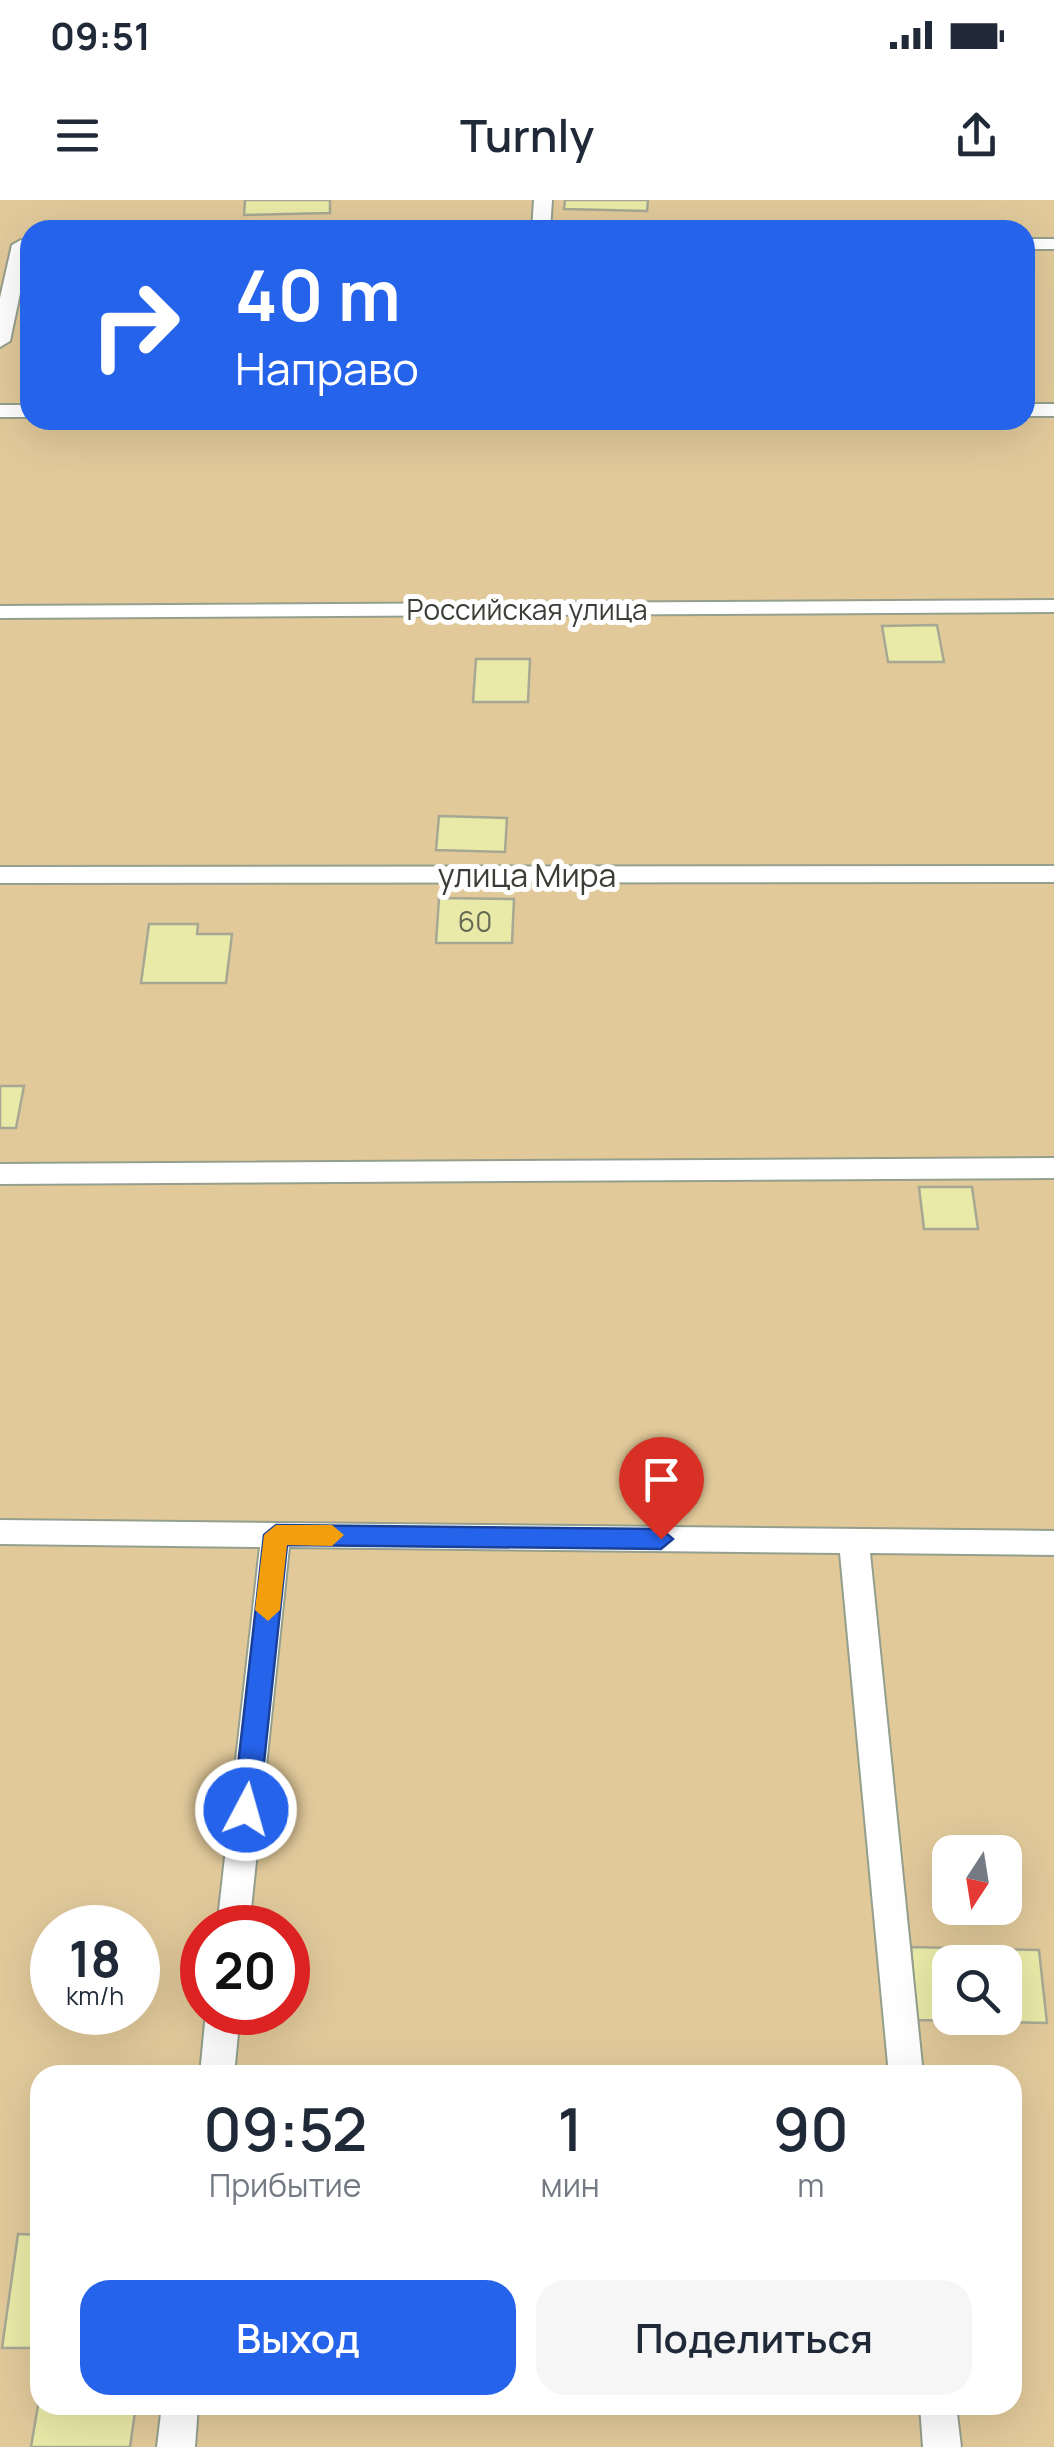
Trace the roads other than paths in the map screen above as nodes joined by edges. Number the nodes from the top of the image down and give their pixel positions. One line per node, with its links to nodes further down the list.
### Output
1 (20, 267): 2 (lane)
2 (0, 340)
3 (1054, 606): 4 (lane, Российская улица)
4 (0, 612)
5 (1054, 874): 6 (lane, улица Мира)
6 (0, 875)
7 (1054, 1168): 8 (lane)
8 (0, 1174)
9 (0, 1532): 10 (lane)
10 (276, 1535): 11 (lane); 13 (lane)
11 (854, 1541): 12 (lane); 16 (lane)
12 (1054, 1543)
13 (236, 1905)
14 (221, 2035): 15 (lane)
15 (218, 2065)
16 (905, 2065)
17 (179, 2415): 19 (lane)
18 (939, 2415): 20 (lane)
19 (176, 2447)
20 (942, 2447)

